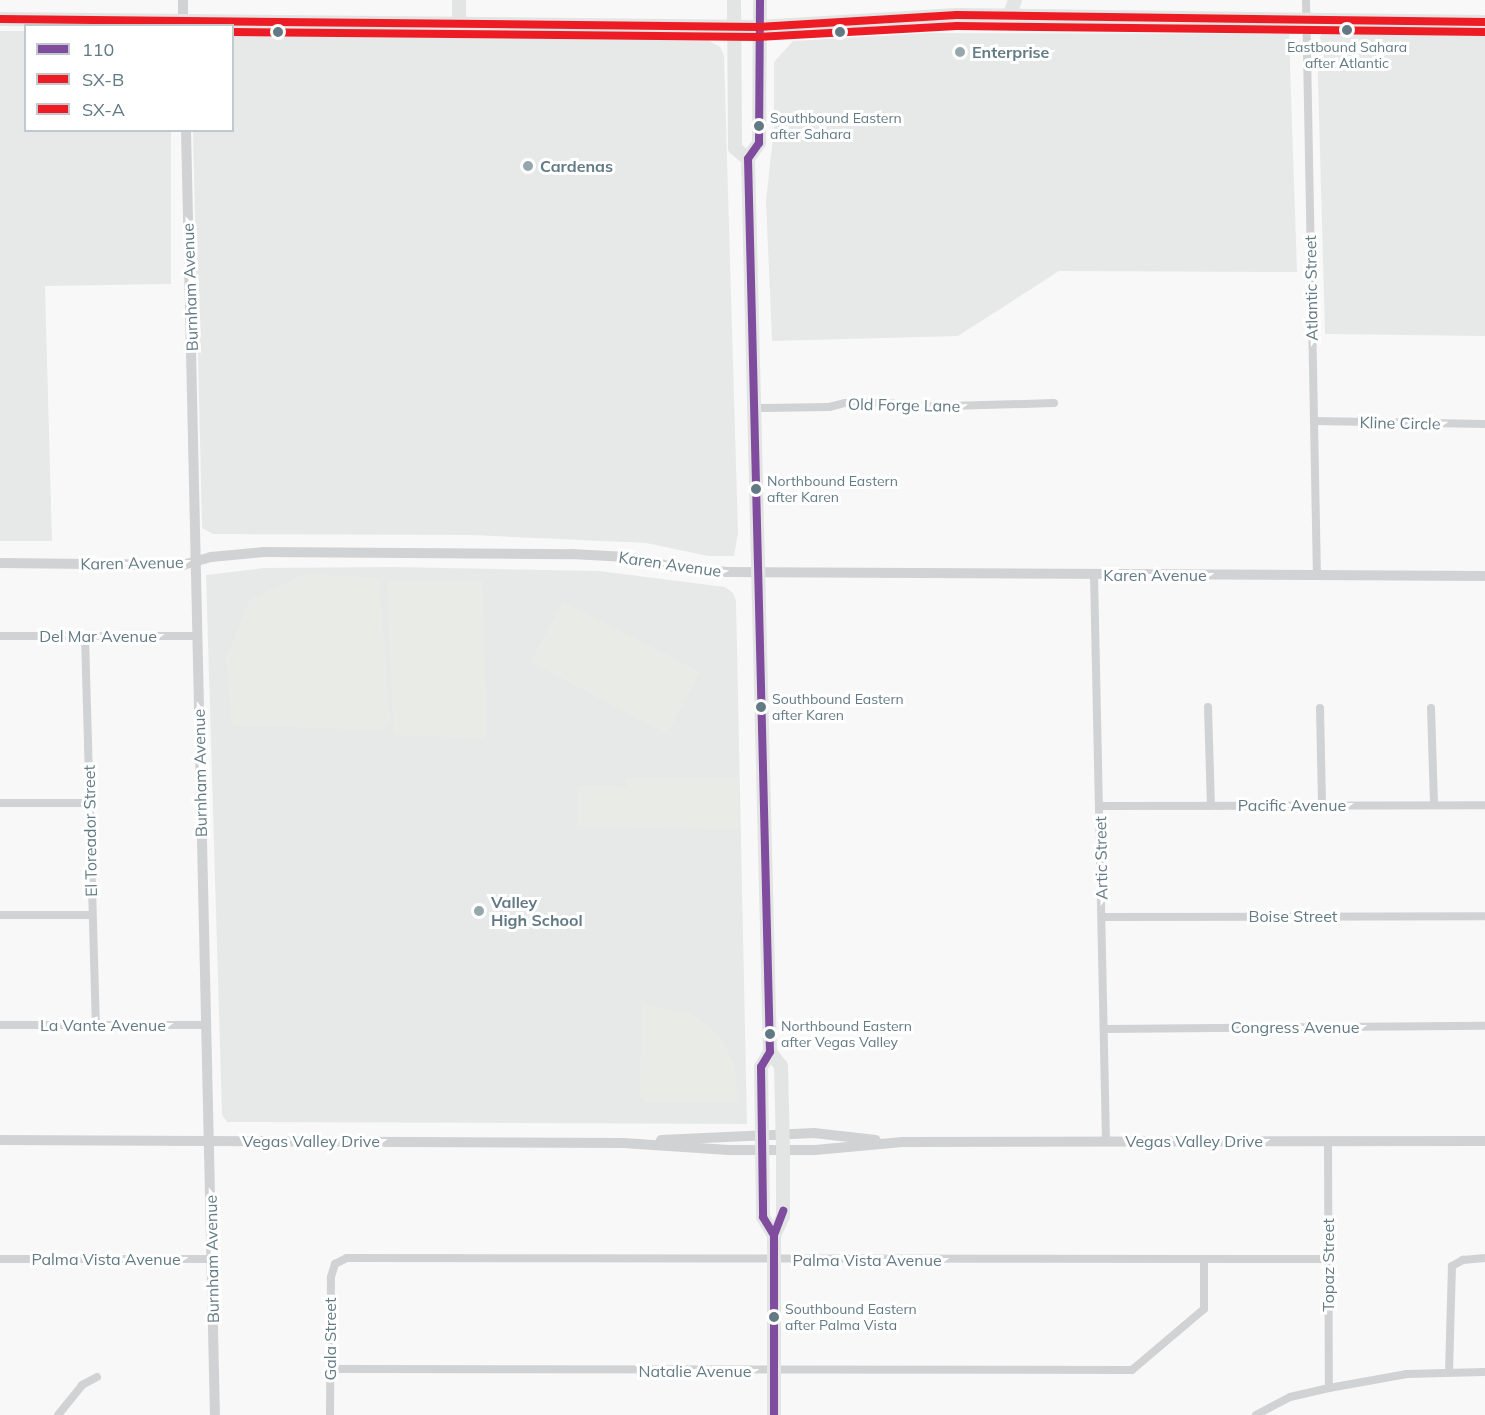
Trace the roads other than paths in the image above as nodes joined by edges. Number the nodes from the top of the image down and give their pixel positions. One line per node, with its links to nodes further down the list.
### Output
1 (183, 0): 11 (street)
2 (459, 0): 12 (main road)
3 (734, 0): 13 (main road)
4 (760, 0): 14 (main road)
5 (1015, 0): 7 (main road)
6 (1306, 0): 9 (street, Atlantic Street)
7 (1010, 15): 9 (main road); 14 (main road)
8 (0, 19): 11 (main road)
9 (1305, 19): 10 (main road); 19 (street, Atlantic Street)
10 (1485, 22)
11 (183, 24): 12 (main road)
12 (459, 24): 13 (main road)
13 (733, 27): 14 (main road); 16 (main road)
14 (759, 27): 16 (main road)
15 (186, 132): 21 (street, Burnham Avenue)
16 (748, 159): 18 (main road)
17 (1054, 403): 18 (street, Old Forge Lane)
18 (754, 408): 23 (main road)
19 (1314, 421): 20 (street, Kline Circle); 25 (street, Atlantic Street)
20 (1485, 424)
21 (197, 561): 22 (street, Karen Avenue); 23 (street, Karen Avenue); 29 (street, Burnham Avenue)
22 (0, 563)
23 (758, 572): 24 (street, Karen Avenue); 49 (main road)
24 (1094, 574): 25 (street, Karen Avenue); 38 (street, Artic Street)
25 (1317, 576): 26 (street, Karen Avenue)
26 (1485, 576)
27 (0, 636): 28 (street, Del Mar Avenue)
28 (85, 636): 29 (street, Del Mar Avenue); 34 (street, El Toreador Street)
29 (196, 636): 46 (street, Burnham Avenue)
30 (1208, 707): 39 (street)
31 (1320, 708): 35 (street)
32 (1431, 708): 36 (street)
33 (0, 803): 34 (street)
34 (90, 803): 41 (street, El Toreador Street)
35 (1322, 805): 36 (street, Pacific Avenue); 39 (street, Pacific Avenue)
36 (1434, 805): 37 (street, Pacific Avenue)
37 (1485, 805)
38 (1100, 806): 39 (street, Pacific Avenue); 43 (street, Artic Street)
39 (1211, 806)
40 (0, 915): 41 (street)
41 (92, 915): 45 (street, El Toreador Street)
42 (1485, 916): 43 (street, Boise Street)
43 (1102, 917): 48 (street, Artic Street)
44 (0, 1025): 45 (street, La Vante Avenue)
45 (96, 1025): 46 (street, La Vante Avenue)
46 (206, 1025): 53 (street, Burnham Avenue)
47 (1485, 1026): 48 (street, Congress Avenue)
48 (1104, 1029): 57 (street, Artic Street)
49 (770, 1052): 50 (main road); 51 (main road)
50 (762, 1134): 51 (street, Vegas Valley Drive); 58 (street, Vegas Valley Drive); 59 (main road)
51 (782, 1134): 56 (street, Vegas Valley Drive); 60 (main road)
52 (0, 1140): 53 (street, Vegas Valley Drive)
53 (209, 1141): 58 (street, Vegas Valley Drive); 64 (street, Burnham Avenue)
54 (1328, 1141): 55 (street, Vegas Valley Drive); 57 (street, Vegas Valley Drive); 65 (street, Topaz Street)
55 (1485, 1141)
56 (903, 1142): 57 (street, Vegas Valley Drive); 60 (street, Vegas Valley Drive)
57 (1106, 1142)
58 (623, 1143): 59 (street, Vegas Valley Drive)
59 (762, 1150): 60 (street, Vegas Valley Drive); 61 (main road)
60 (783, 1150): 61 (main road)
61 (774, 1234): 67 (main road)
62 (1485, 1258): 71 (street)
63 (0, 1259): 64 (street, Palma Vista Avenue)
64 (213, 1259): 76 (street, Burnham Avenue)
65 (1328, 1259): 66 (street, Palma Vista Avenue); 74 (street, Topaz Street)
66 (1204, 1260): 67 (street, Palma Vista Avenue); 70 (street, Natalie Avenue)
67 (774, 1261): 68 (street, Palma Vista Avenue); 70 (main road)
68 (335, 1263): 69 (street, Gala Street)
69 (330, 1369): 70 (street, Natalie Avenue); 77 (street, Gala Street)
70 (774, 1371): 78 (main road)
71 (1449, 1372): 72 (street); 74 (street)
72 (1485, 1372)
73 (97, 1377): 75 (street)
74 (1329, 1388): 79 (street)
75 (58, 1415)
76 (215, 1415)
77 (330, 1415)
78 (774, 1415)
79 (1256, 1415)

